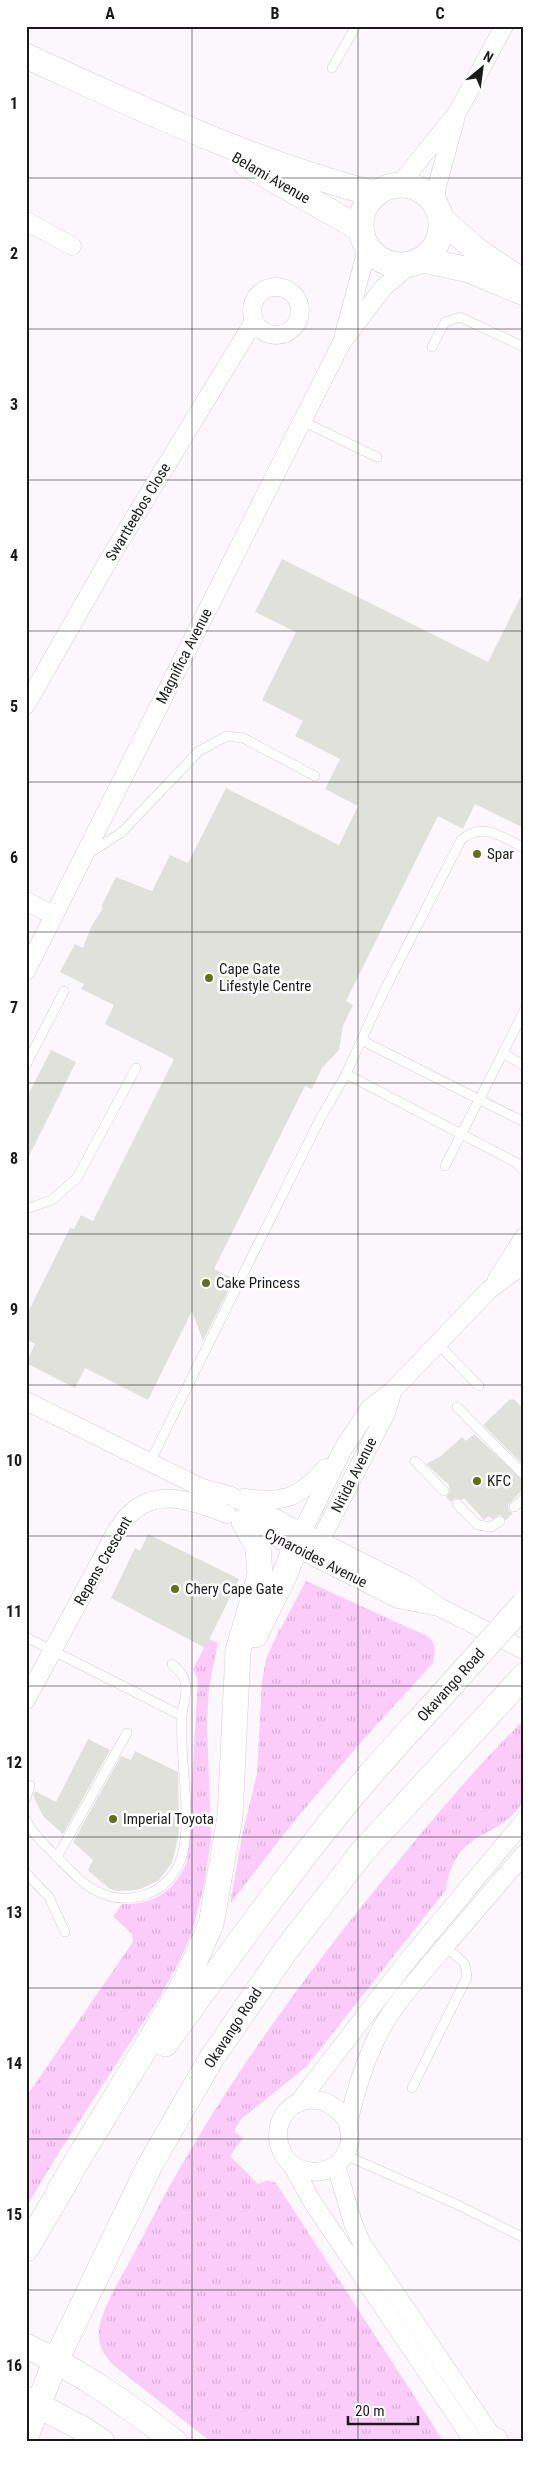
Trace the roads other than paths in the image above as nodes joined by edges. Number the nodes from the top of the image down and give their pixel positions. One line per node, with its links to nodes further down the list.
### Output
1 (356, 26): 4 (lane)
2 (504, 26): 5 (street)
3 (26, 56): 6 (main road, Belami Avenue)
4 (332, 68)
5 (457, 112): 7 (street); 9 (street)
6 (182, 127): 8 (main road, Belami Avenue); 11 (main road, Belami Avenue)
7 (399, 185): 8 (main road); 9 (main road)
8 (375, 194): 11 (main road)
9 (439, 213): 13 (main road); 14 (main road)
10 (26, 221): 12 (street)
11 (362, 236): 13 (main road); 17 (street, Magnifica Avenue)
12 (72, 246)
13 (416, 262): 15 (main road); 17 (street, Magnifica Avenue)
14 (524, 282)
15 (524, 293)
16 (253, 323): 22 (street, Swartteebos Close)
17 (342, 342): 20 (street, Magnifica Avenue)
18 (432, 347): 19 (lane)
19 (524, 347)
20 (302, 421): 21 (lane); 25 (street, Magnifica Avenue)
21 (377, 457)
22 (26, 705)
23 (315, 776): 25 (lane)
24 (524, 848): 31 (lane)
25 (84, 857): 27 (street, Magnifica Avenue)
26 (26, 901): 27 (street)
27 (54, 916): 28 (street, Magnifica Avenue)
28 (26, 971)
29 (64, 991): 33 (lane)
30 (524, 1011): 32 (lane)
31 (363, 1041): 36 (lane); 37 (lane)
32 (503, 1053): 34 (lane); 37 (lane)
33 (26, 1065)
34 (524, 1066)
35 (136, 1068): 42 (lane)
36 (346, 1074): 39 (lane); 53 (lane)
37 (479, 1099): 38 (lane); 39 (lane)
38 (524, 1122)
39 (462, 1133): 40 (lane); 41 (lane)
40 (445, 1166)
41 (524, 1171)
42 (26, 1209)
43 (524, 1237): 45 (street, Nitida Avenue)
44 (524, 1264): 45 (street, Nitida Avenue)
45 (489, 1290): 46 (street, Nitida Avenue)
46 (437, 1343): 47 (lane); 48 (street, Nitida Avenue)
47 (479, 1386)
48 (393, 1390): 51 (street, Nitida Avenue); 63 (street, Nitida Avenue)
49 (26, 1401): 53 (street, Cynaroides Avenue)
50 (457, 1407): 54 (lane)
51 (342, 1450): 57 (street, Nitida Avenue); 64 (street, Nitida Avenue)
52 (415, 1461): 56 (lane)
53 (150, 1462): 55 (street, Cynaroides Avenue)
54 (524, 1475)
55 (202, 1488): 57 (street, Cynaroides Avenue); 61 (street, Cynaroides Avenue)
56 (444, 1491)
57 (231, 1496): 64 (street, Cynaroides Avenue)
58 (524, 1498): 60 (lane)
59 (457, 1504): 62 (lane)
60 (514, 1507)
61 (236, 1518): 64 (street, Cynaroides Avenue); 69 (street, Repens Crescent); 73 (main road)
62 (500, 1521)
63 (320, 1541): 64 (street, Cynaroides Avenue); 66 (street, Cynaroides Avenue)
64 (300, 1544): 66 (street, Cynaroides Avenue); 73 (main road)
65 (524, 1604): 90 (main road, Okavango Road, bridge)
66 (441, 1608): 68 (street, Cynaroides Avenue)
67 (26, 1637): 69 (lane)
68 (524, 1650)
69 (54, 1651): 72 (street, Repens Crescent); 74 (lane)
70 (172, 1664): 74 (lane)
71 (524, 1676): 94 (main road, Okavango Road)
72 (26, 1700)
73 (237, 1700): 90 (main road)
74 (182, 1716): 81 (lane)
75 (127, 1734): 81 (lane)
76 (30, 1785): 77 (lane)
77 (26, 1798)
78 (26, 1820): 81 (lane)
79 (524, 1821): 86 (street)
80 (524, 1854): 84 (street)
81 (57, 1857)
82 (26, 1873): 83 (lane)
83 (64, 1932)
84 (445, 1946): 85 (lane); 87 (street)
85 (412, 2088)
86 (298, 2102): 87 (street); 89 (street)
87 (348, 2122): 88 (street)
88 (340, 2160): 89 (street); 91 (lane); 97 (street)
89 (292, 2165): 97 (street)
90 (60, 2189): 92 (main road, Okavango Road)
91 (524, 2238)
92 (26, 2249)
93 (26, 2346): 94 (main road)
94 (56, 2360): 95 (main road, Okavango Road); 99 (main road)
95 (32, 2402): 96 (main road, Okavango Road); 98 (main road)
96 (26, 2436)
97 (489, 2441)
98 (102, 2442)
99 (175, 2442)

